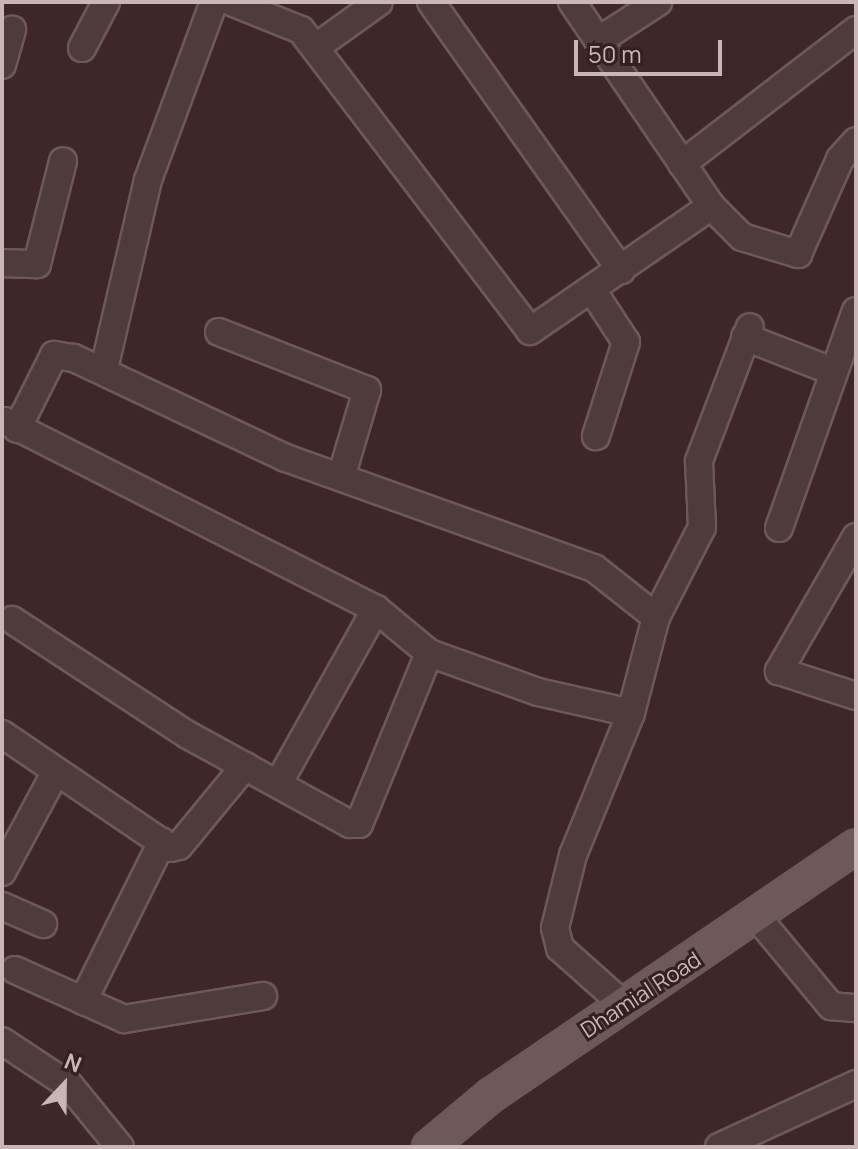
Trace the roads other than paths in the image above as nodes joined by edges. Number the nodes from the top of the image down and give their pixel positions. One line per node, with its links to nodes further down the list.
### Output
1 (106, 2): 12 (street)
2 (214, 2): 23 (street)
3 (231, 2): 11 (street)
4 (379, 2): 11 (street)
5 (431, 2): 19 (street)
6 (572, 2): 10 (street)
7 (658, 2): 10 (street)
8 (11, 29): 13 (street)
9 (856, 30): 16 (street)
10 (598, 41): 16 (street)
11 (316, 47): 20 (street)
12 (82, 48)
13 (2, 65)
14 (856, 141): 17 (street)
15 (63, 161): 18 (street)
16 (682, 164): 17 (street)
17 (711, 206): 19 (street)
18 (2, 263)
19 (621, 270): 20 (street)
20 (592, 290): 26 (street)
21 (856, 311): 24 (street)
22 (219, 332): 27 (street)
23 (104, 369): 25 (street); 27 (street)
24 (832, 371): 28 (street); 31 (street)
25 (10, 424): 30 (street)
26 (596, 436)
27 (341, 477): 31 (street)
28 (779, 528)
29 (856, 537): 34 (street)
30 (376, 609): 33 (street); 39 (street)
31 (656, 617): 35 (street)
32 (12, 620): 37 (street)
33 (429, 653): 35 (street); 39 (street)
34 (856, 696)
35 (631, 713): 49 (street)
36 (2, 734): 38 (street)
37 (245, 766): 39 (street); 40 (street)
38 (55, 773): 40 (street); 42 (street)
39 (278, 784)
40 (162, 842): 48 (street)
41 (852, 856): 44 (main road, Dhamial Road)
42 (2, 872)
43 (2, 906): 45 (street)
44 (757, 917): 49 (main road, Dhamial Road); 50 (street)
45 (43, 924)
46 (15, 970): 48 (street)
47 (263, 996): 48 (street)
48 (83, 1001)
49 (625, 1006): 55 (main road, Dhamial Road)
50 (856, 1008)
51 (2, 1041): 54 (street)
52 (856, 1084): 53 (street)
53 (753, 1140): 56 (street)
54 (120, 1147)
55 (429, 1147)
56 (719, 1147)

